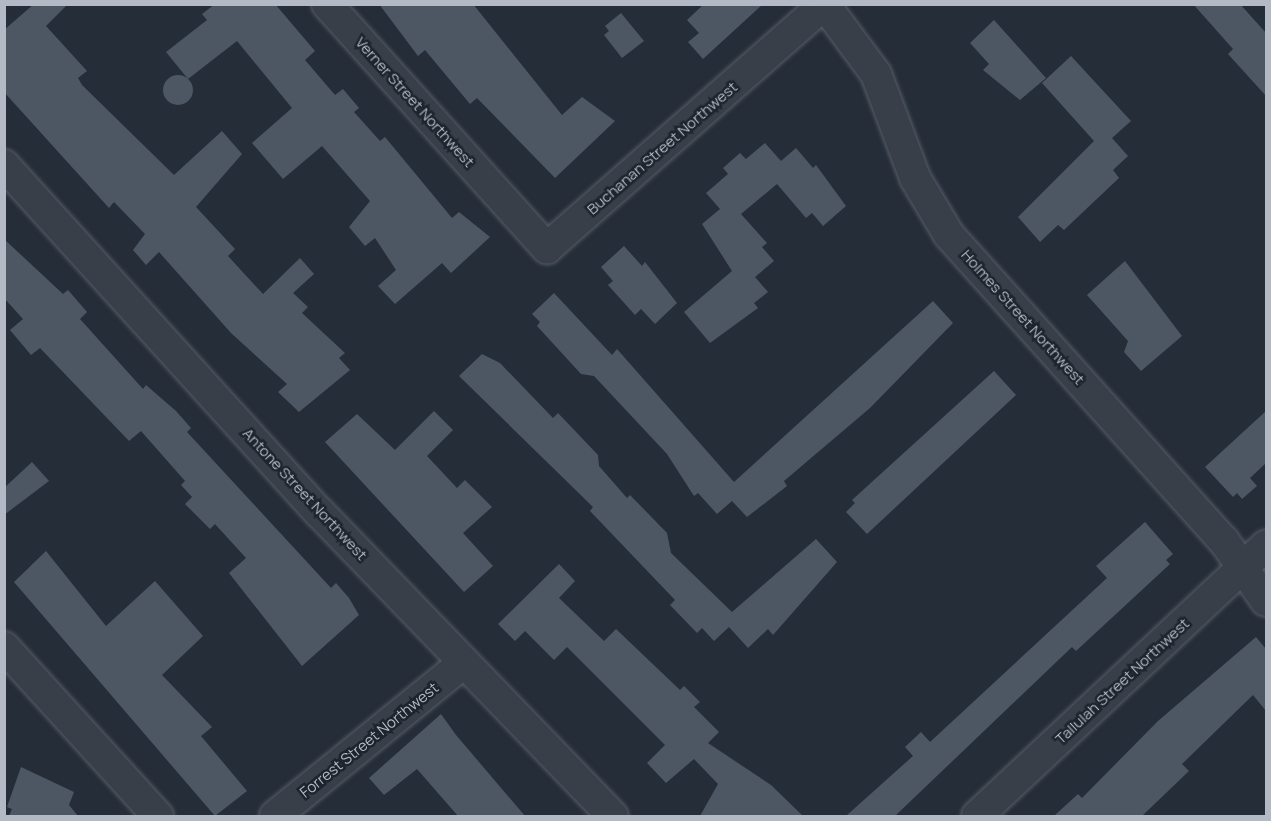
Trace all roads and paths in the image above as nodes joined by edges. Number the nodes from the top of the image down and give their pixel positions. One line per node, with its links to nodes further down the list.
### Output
1 (327, 4): 4 (street, Verner Street Northwest)
2 (824, 5): 4 (street, Buchanan Street Northwest); 6 (street, Holmes Street Northwest)
3 (4, 165): 9 (street, Antone Street Northwest)
4 (503, 201)
5 (1266, 546): 6 (street, Tallulah Street Northwest)
6 (1242, 568): 7 (street, Holmes Street Northwest); 13 (street, Tallulah Street Northwest)
7 (1266, 601)
8 (4, 647): 10 (street)
9 (463, 663): 11 (street, Forrest Street Northwest); 12 (street, Antone Street Northwest)
10 (158, 816)
11 (275, 816)
12 (613, 816)
13 (977, 816)

